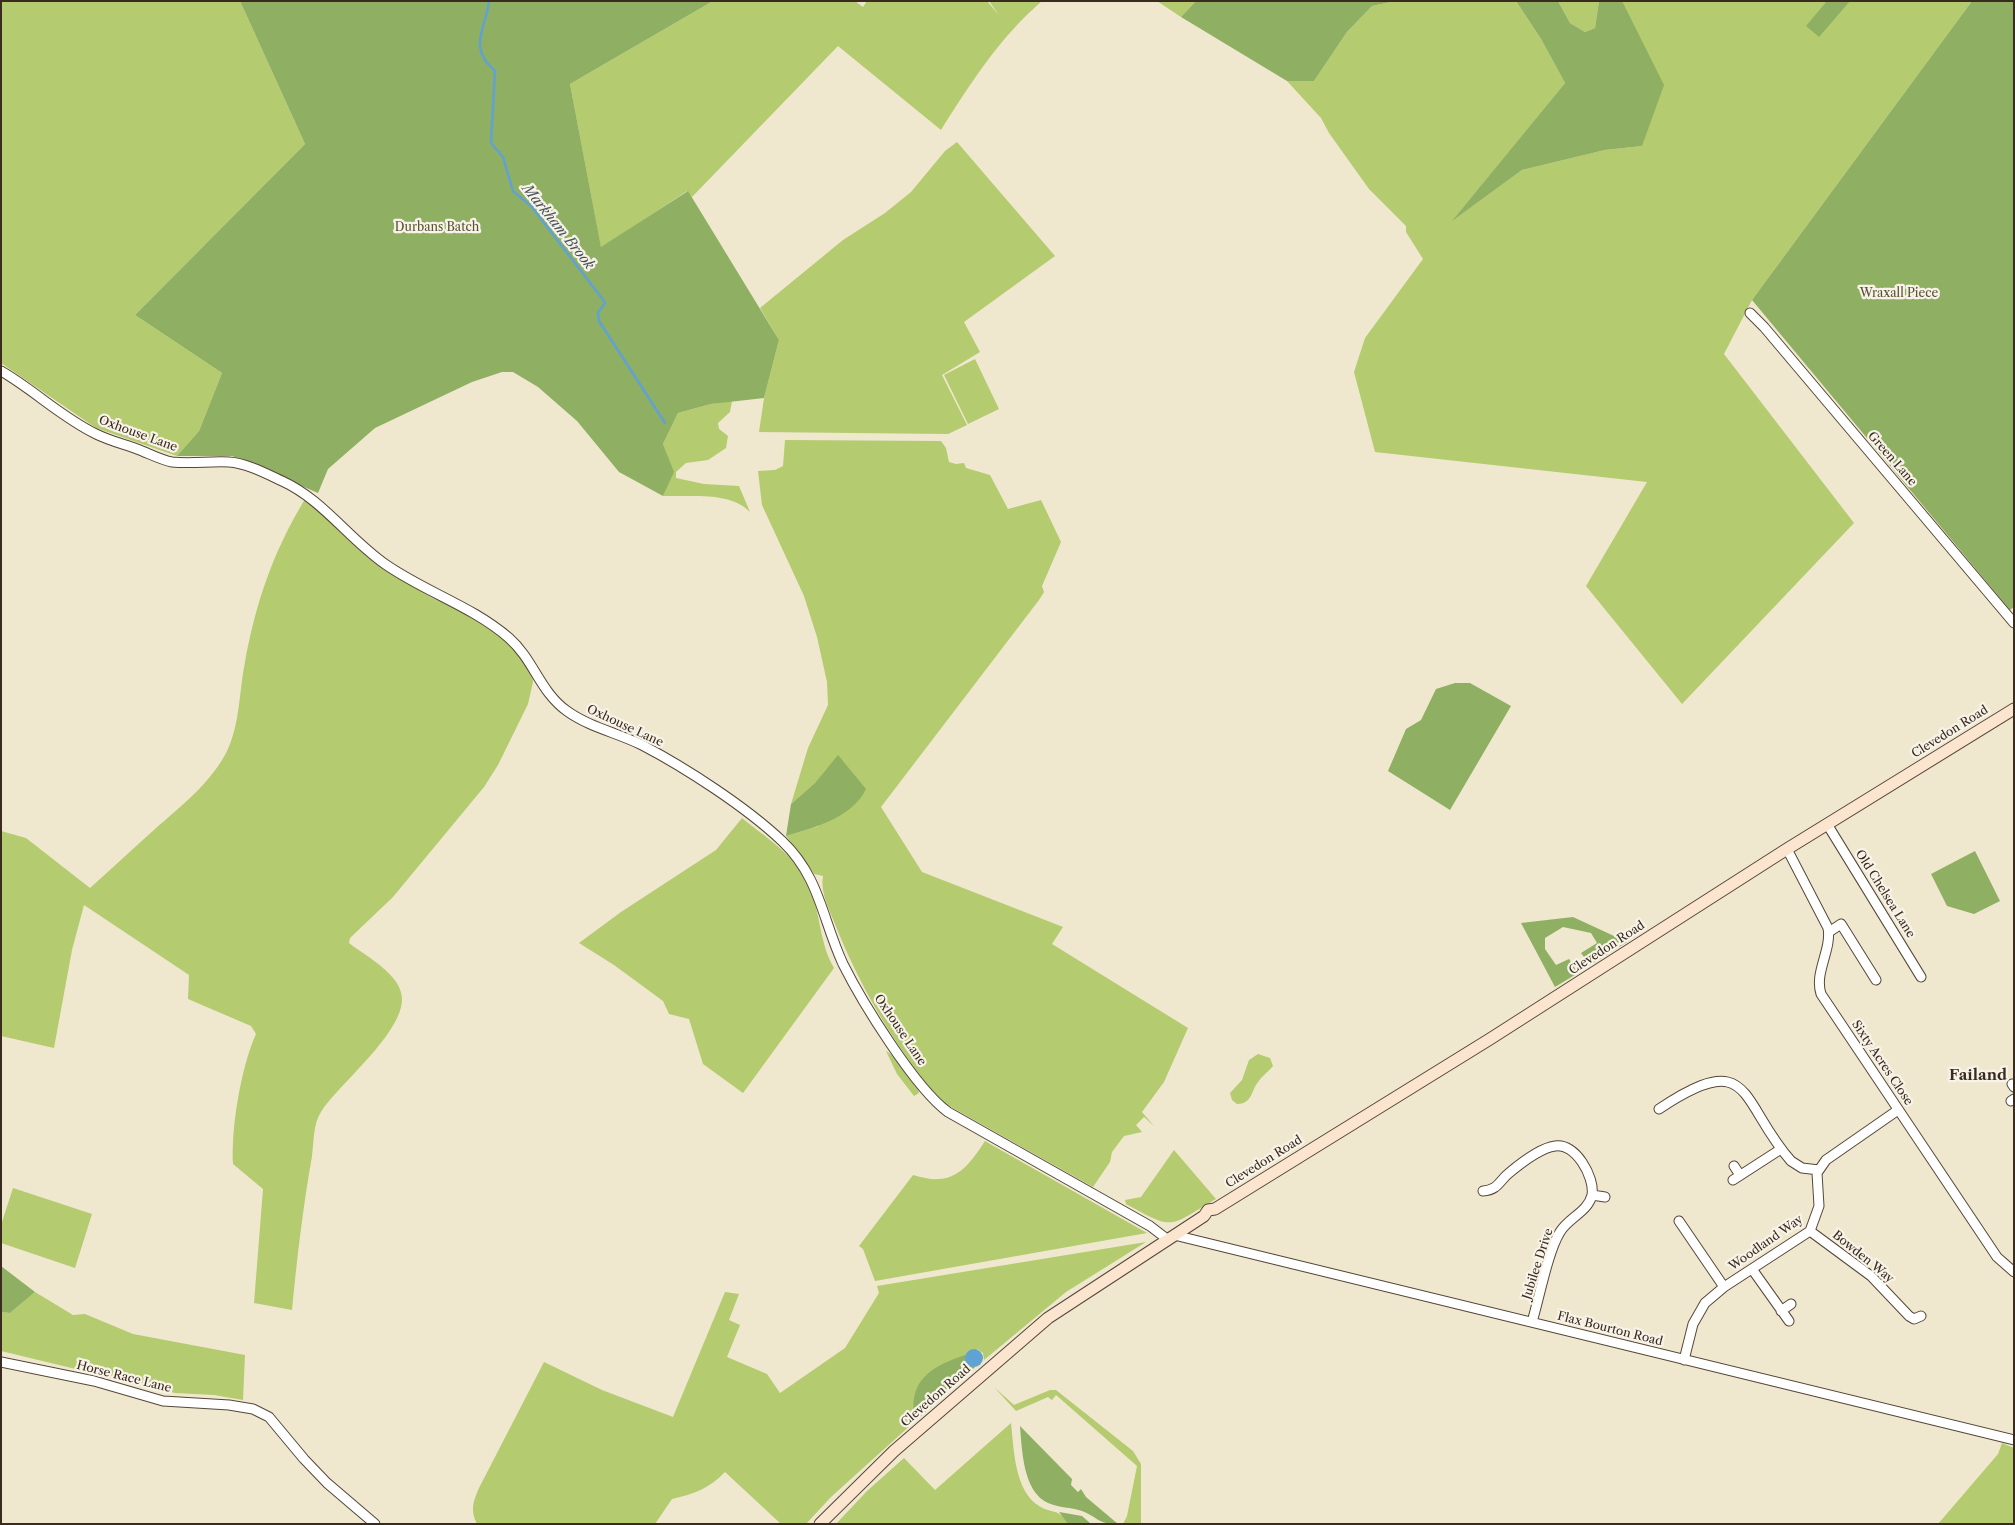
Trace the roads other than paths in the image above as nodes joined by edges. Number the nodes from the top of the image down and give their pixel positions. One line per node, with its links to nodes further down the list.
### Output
1 (1750, 313): 3 (street, Green Lane)
2 (1, 371): 22 (street, Oxhouse Lane)
3 (2014, 623)
4 (2014, 709): 5 (main road, Clevedon Road)
5 (1827, 824): 6 (main road, Clevedon Road); 8 (street, Old Chelsea Lane)
6 (1787, 849): 7 (street); 22 (main road, Clevedon Road)
7 (1829, 932): 9 (street); 11 (street, Sixty Acres Close)
8 (1921, 977)
9 (1876, 980)
10 (1661, 1096): 12 (street)
11 (1898, 1110): 14 (street); 24 (street, Sixty Acres Close)
12 (1782, 1149): 13 (street); 14 (street)
13 (1734, 1166)
14 (1819, 1170): 21 (street, Woodland Way)
15 (1496, 1188): 16 (street); 17 (street); 18 (street)
16 (1483, 1191)
17 (1592, 1195): 19 (street); 30 (street, Jubilee Drive)
18 (1500, 1197)
19 (1605, 1197)
20 (1679, 1221): 25 (street)
21 (1810, 1231): 23 (street, Woodland Way); 28 (street, Bowden Way)
22 (1175, 1234): 30 (street, Flax Bourton Road); 35 (main road, Clevedon Road)
23 (1752, 1269): 25 (street, Woodland Way); 27 (street)
24 (2014, 1272)
25 (1724, 1287): 31 (street, Woodland Way)
26 (1791, 1304): 27 (street)
27 (1781, 1310): 29 (street)
28 (1921, 1316)
29 (1789, 1321)
30 (1532, 1322): 31 (street, Flax Bourton Road)
31 (1684, 1360): 33 (street, Flax Bourton Road)
32 (1, 1362): 34 (street, Horse Race Lane)
33 (2014, 1440)
34 (375, 1524)
35 (820, 1524)

